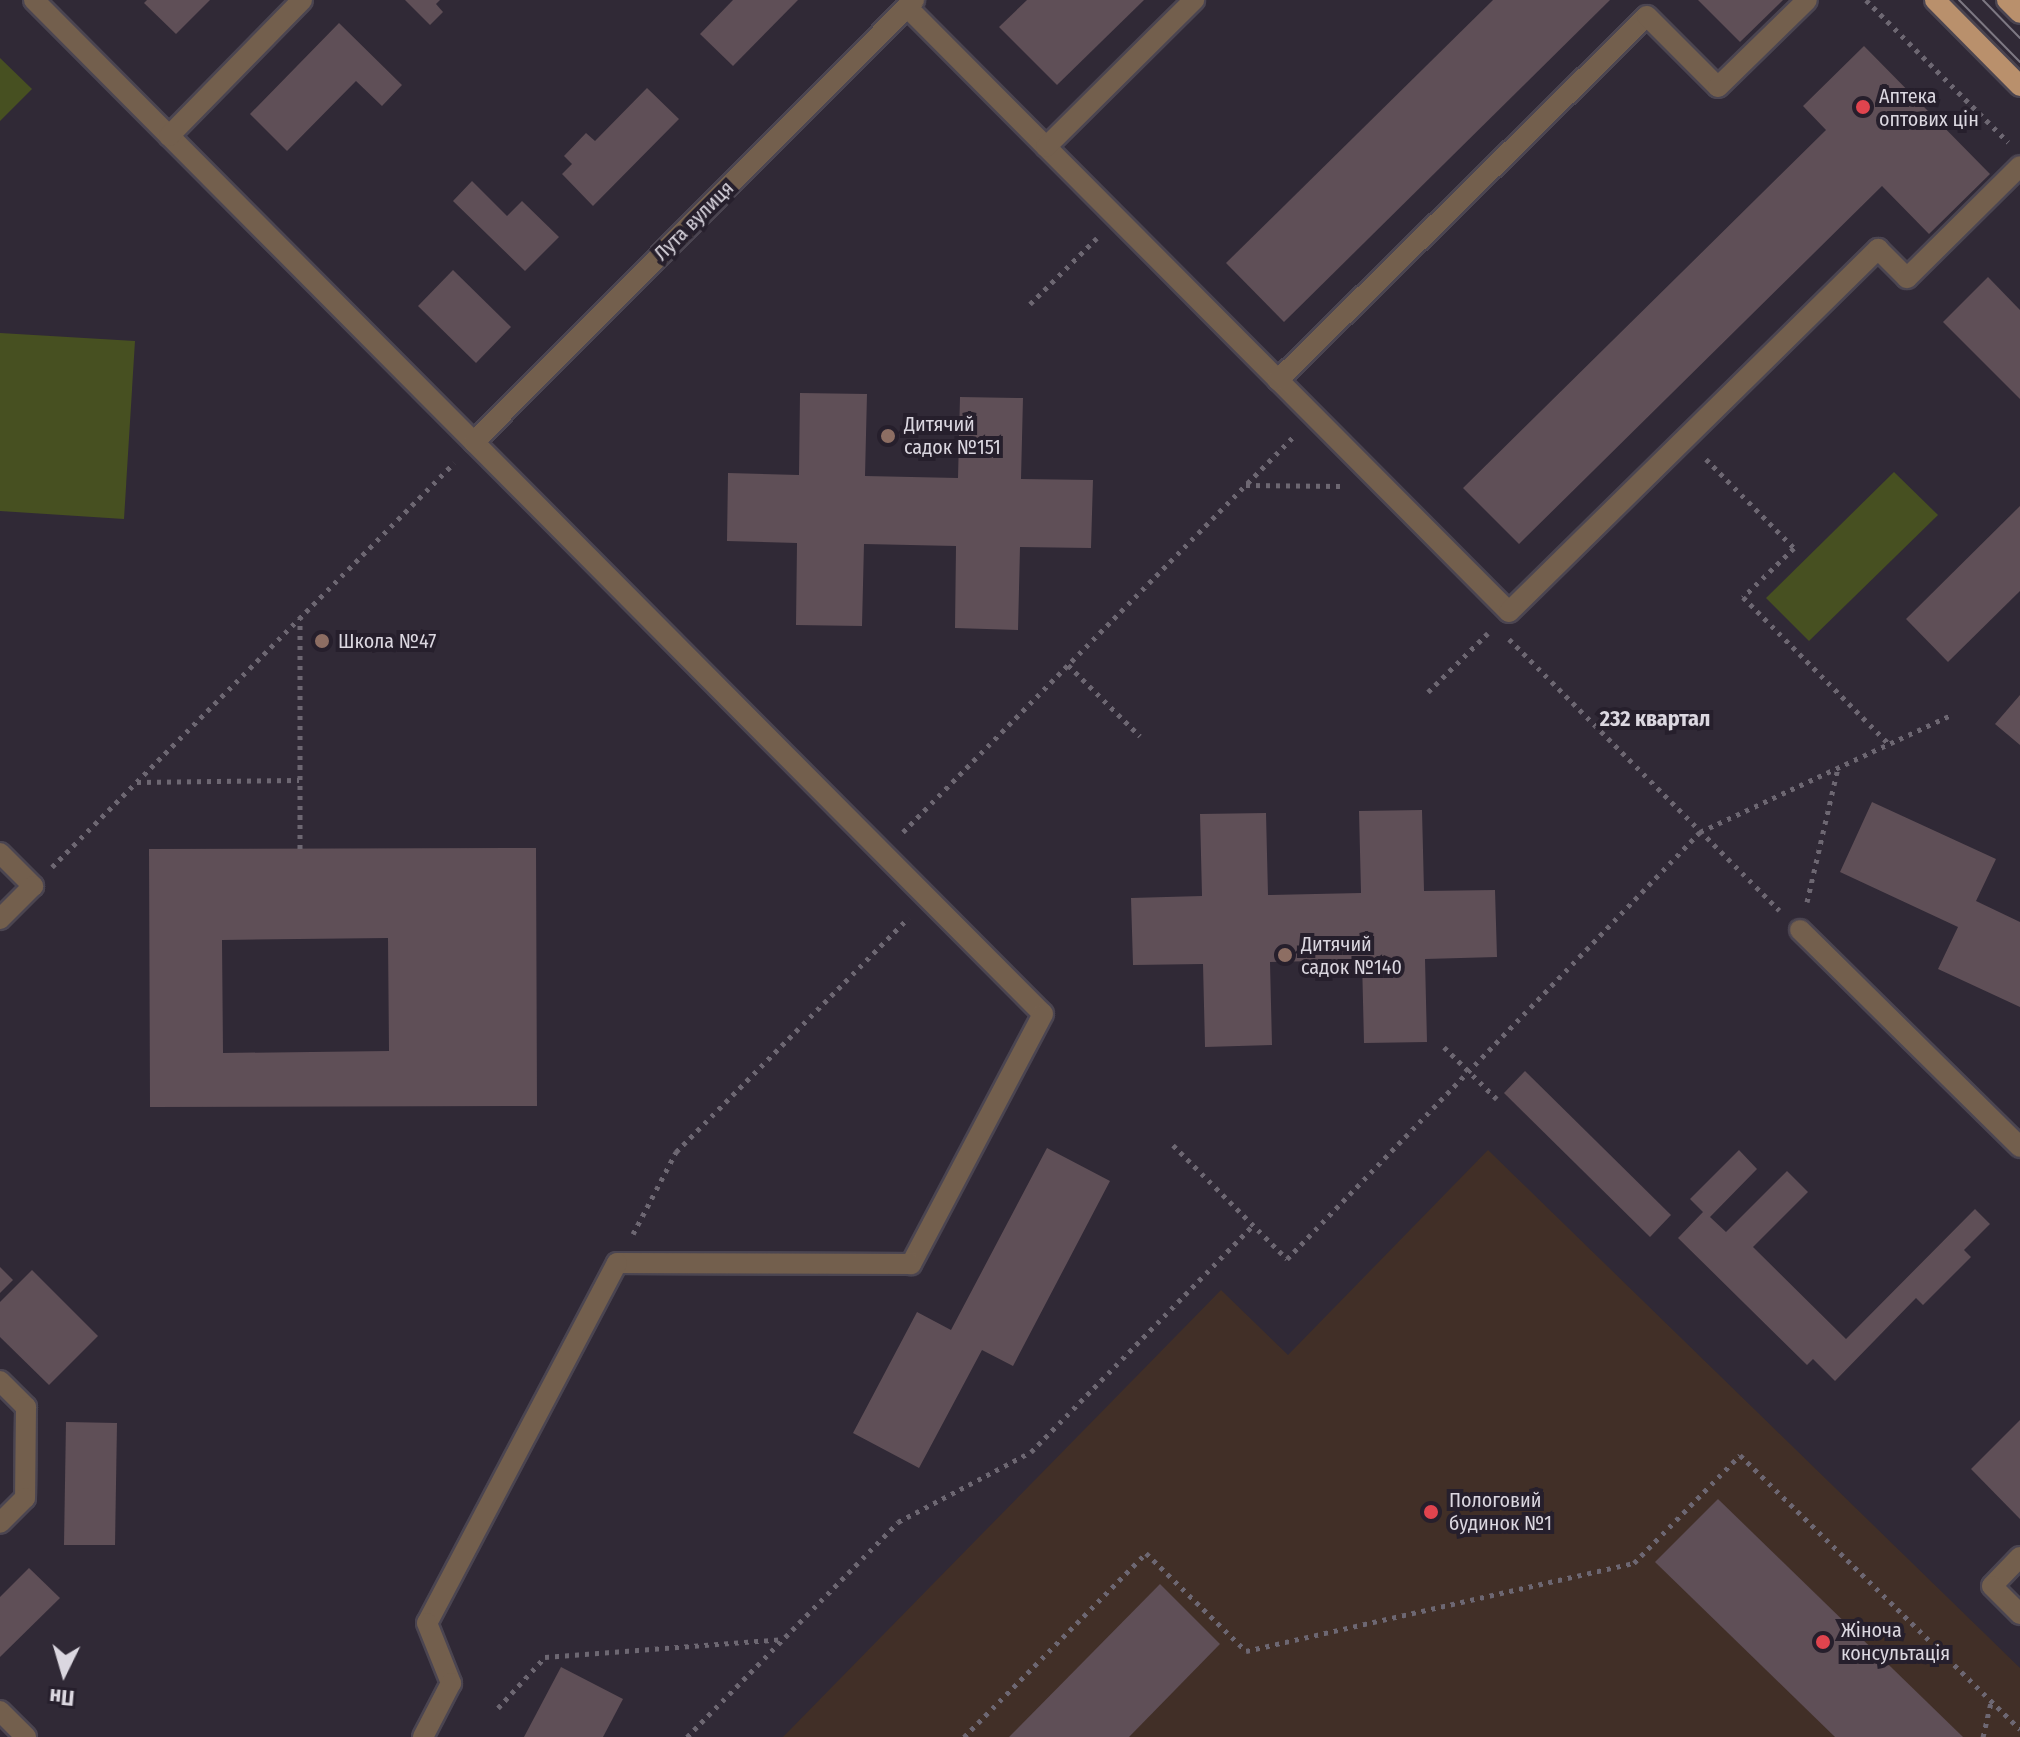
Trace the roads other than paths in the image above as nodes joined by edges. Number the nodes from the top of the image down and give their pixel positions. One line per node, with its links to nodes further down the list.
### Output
1 (34, 0): 10 (street)
2 (302, 0): 10 (street)
3 (1194, 0): 11 (street)
4 (1807, 0): 13 (street)
5 (1935, 0): 9 (main road)
6 (2007, 0): 8 (main road)
7 (910, 3): 11 (street); 14 (street, Лута вулиця)
8 (2020, 13)
9 (2020, 86)
10 (169, 136): 14 (street)
11 (1046, 147): 13 (street)
12 (2020, 166): 13 (street)
13 (1278, 380)
14 (474, 442): 25 (street)
15 (0, 853): 16 (street)
16 (0, 919)
17 (1800, 930): 18 (street)
18 (2020, 1147)
19 (0, 1381): 20 (street)
20 (0, 1523)
21 (2020, 1557): 22 (street)
22 (2020, 1614)
23 (0, 1711): 24 (street)
24 (26, 1737)
25 (423, 1737)

